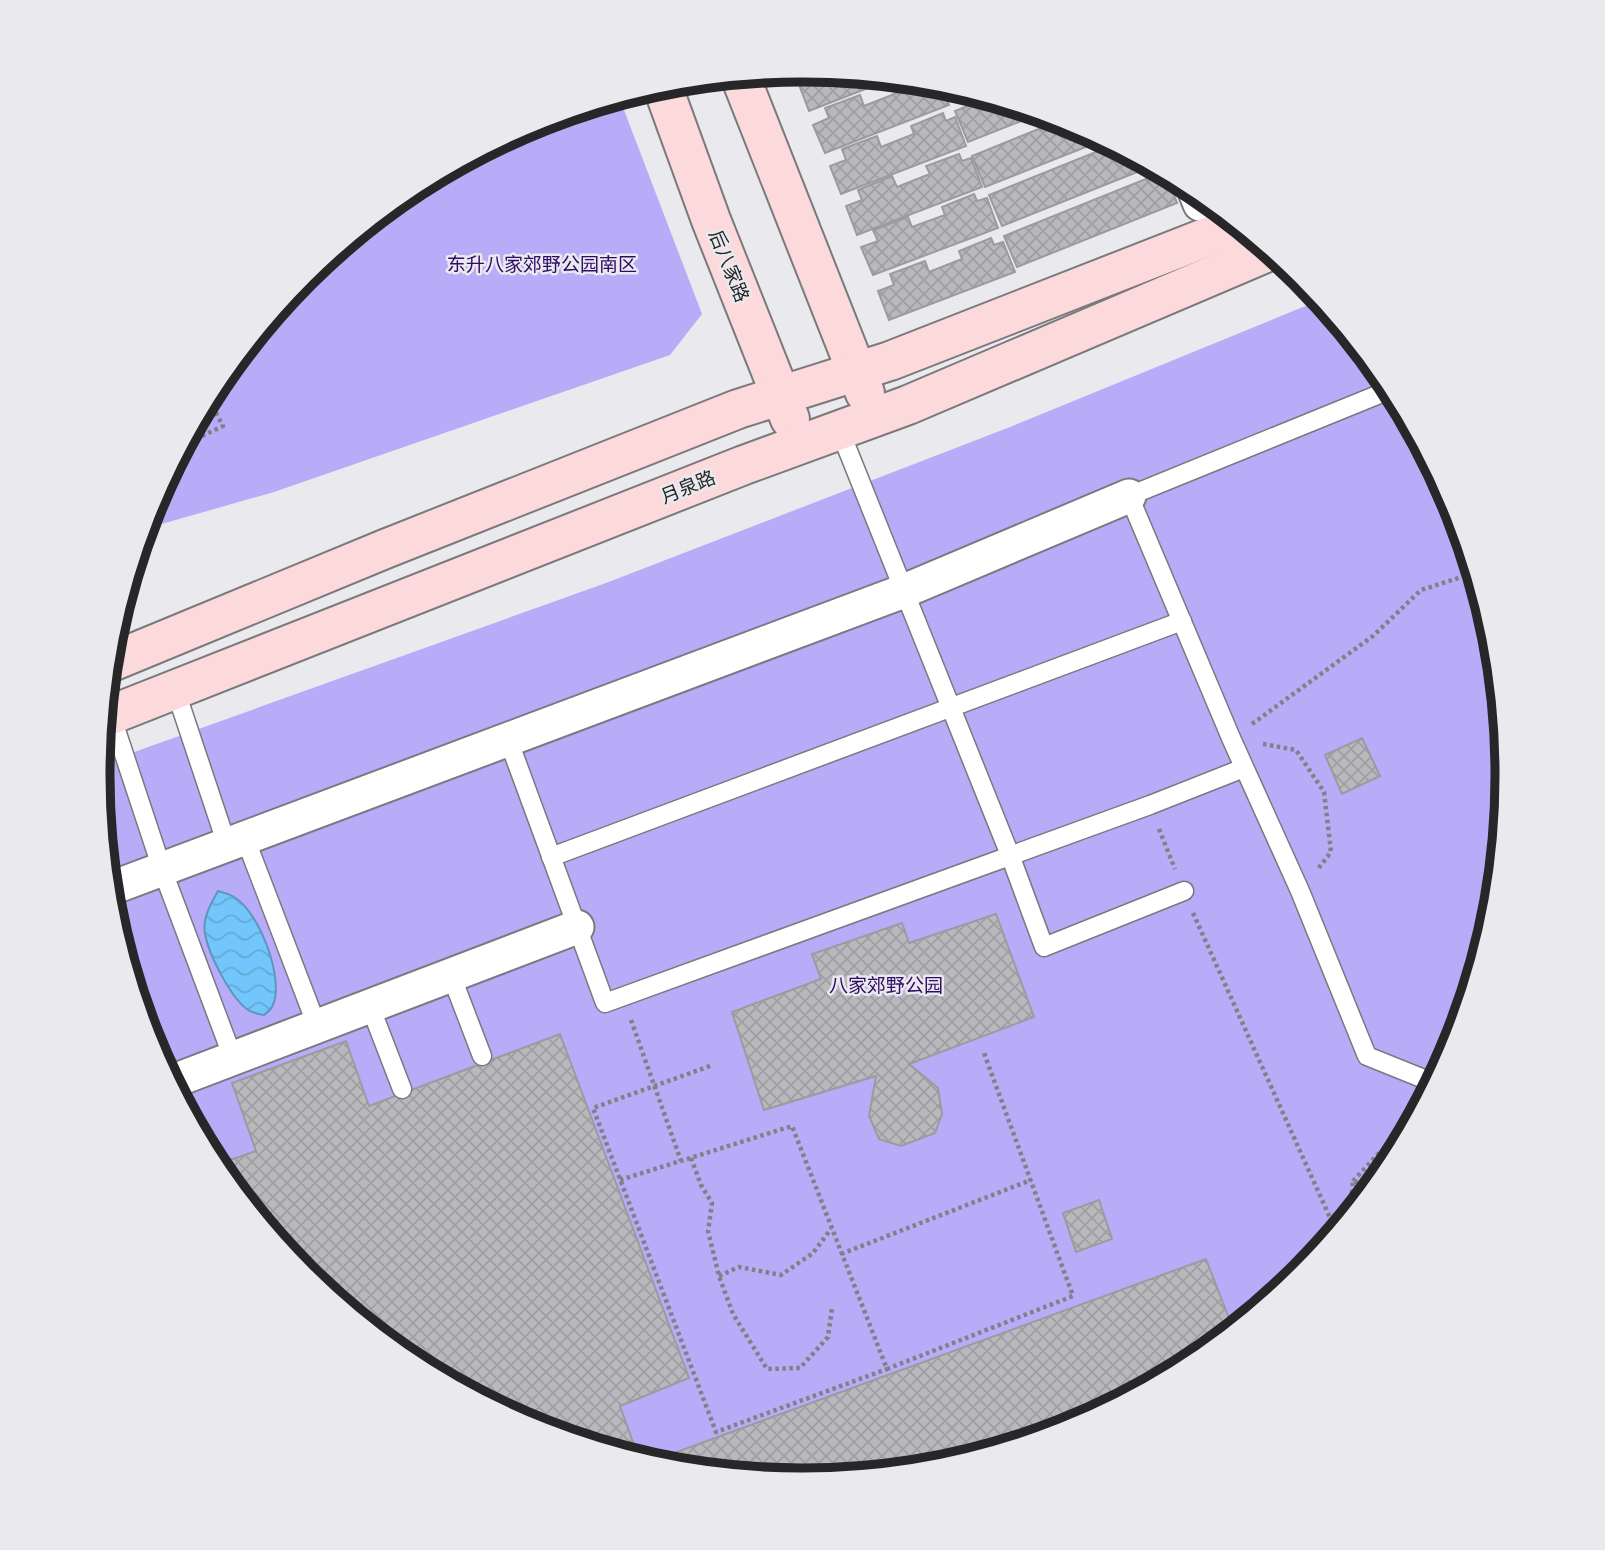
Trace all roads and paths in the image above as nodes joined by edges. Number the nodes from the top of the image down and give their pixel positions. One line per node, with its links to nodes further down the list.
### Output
1 (744, 85): 5 (main road)
2 (666, 96): 7 (main road, 后八家路)
3 (1228, 229): 5 (main road)
4 (1260, 255): 9 (main road, 月泉路)
5 (855, 370): 7 (main road); 9 (main road)
6 (1381, 393): 13 (lane)
7 (781, 397): 12 (main road, 后八家路); 17 (main road)
8 (214, 410): 11 (path)
9 (874, 417): 10 (main road, 月泉路)
10 (840, 431): 12 (main road, 月泉路); 15 (lane)
11 (198, 437)
12 (801, 444): 18 (main road, 月泉路)
13 (1129, 496): 15 (street); 16 (lane)
14 (1466, 576): 22 (path)
15 (904, 591): 19 (lane); 23 (street)
16 (1182, 621): 19 (lane); 22 (lane)
17 (120, 658)
18 (175, 689): 20 (main road, 月泉路); 26 (lane)
19 (951, 709): 27 (lane); 28 (lane)
20 (113, 714)
21 (111, 728): 29 (lane)
22 (1231, 738): 24 (lane); 32 (path)
23 (508, 739): 26 (street); 28 (lane)
24 (1244, 768): 25 (lane); 32 (lane)
25 (1150, 805): 27 (lane); 31 (path)
26 (236, 841): 29 (street); 37 (lane)
27 (1010, 855): 31 (lane); 35 (lane)
28 (551, 857): 33 (lane)
29 (162, 869): 30 (street); 40 (lane)
30 (119, 885)
31 (1184, 891): 54 (path)
32 (1300, 891): 43 (lane)
33 (577, 927): 34 (street); 35 (lane)
34 (451, 975): 36 (street); 39 (lane)
35 (622, 996): 44 (path)
36 (370, 1006): 37 (street); 45 (lane)
37 (317, 1026): 40 (street)
38 (984, 1054): 50 (path)
39 (482, 1056)
40 (233, 1058): 42 (street)
41 (710, 1066): 44 (path)
42 (180, 1079)
43 (1425, 1079)
44 (653, 1085): 48 (path); 49 (path)
45 (402, 1090)
46 (1386, 1149): 51 (path)
47 (691, 1158): 48 (path); 55 (path); 57 (path)
48 (681, 1161): 49 (path)
49 (620, 1180): 59 (path)
50 (1031, 1180): 56 (path); 59 (path)
51 (1353, 1181): 52 (path); 53 (path)
52 (1361, 1184)
53 (1351, 1198)
54 (1332, 1221)
55 (831, 1229): 56 (path); 57 (path)
56 (841, 1254): 59 (path)
57 (719, 1276): 58 (path)
58 (832, 1308)
59 (887, 1369)

